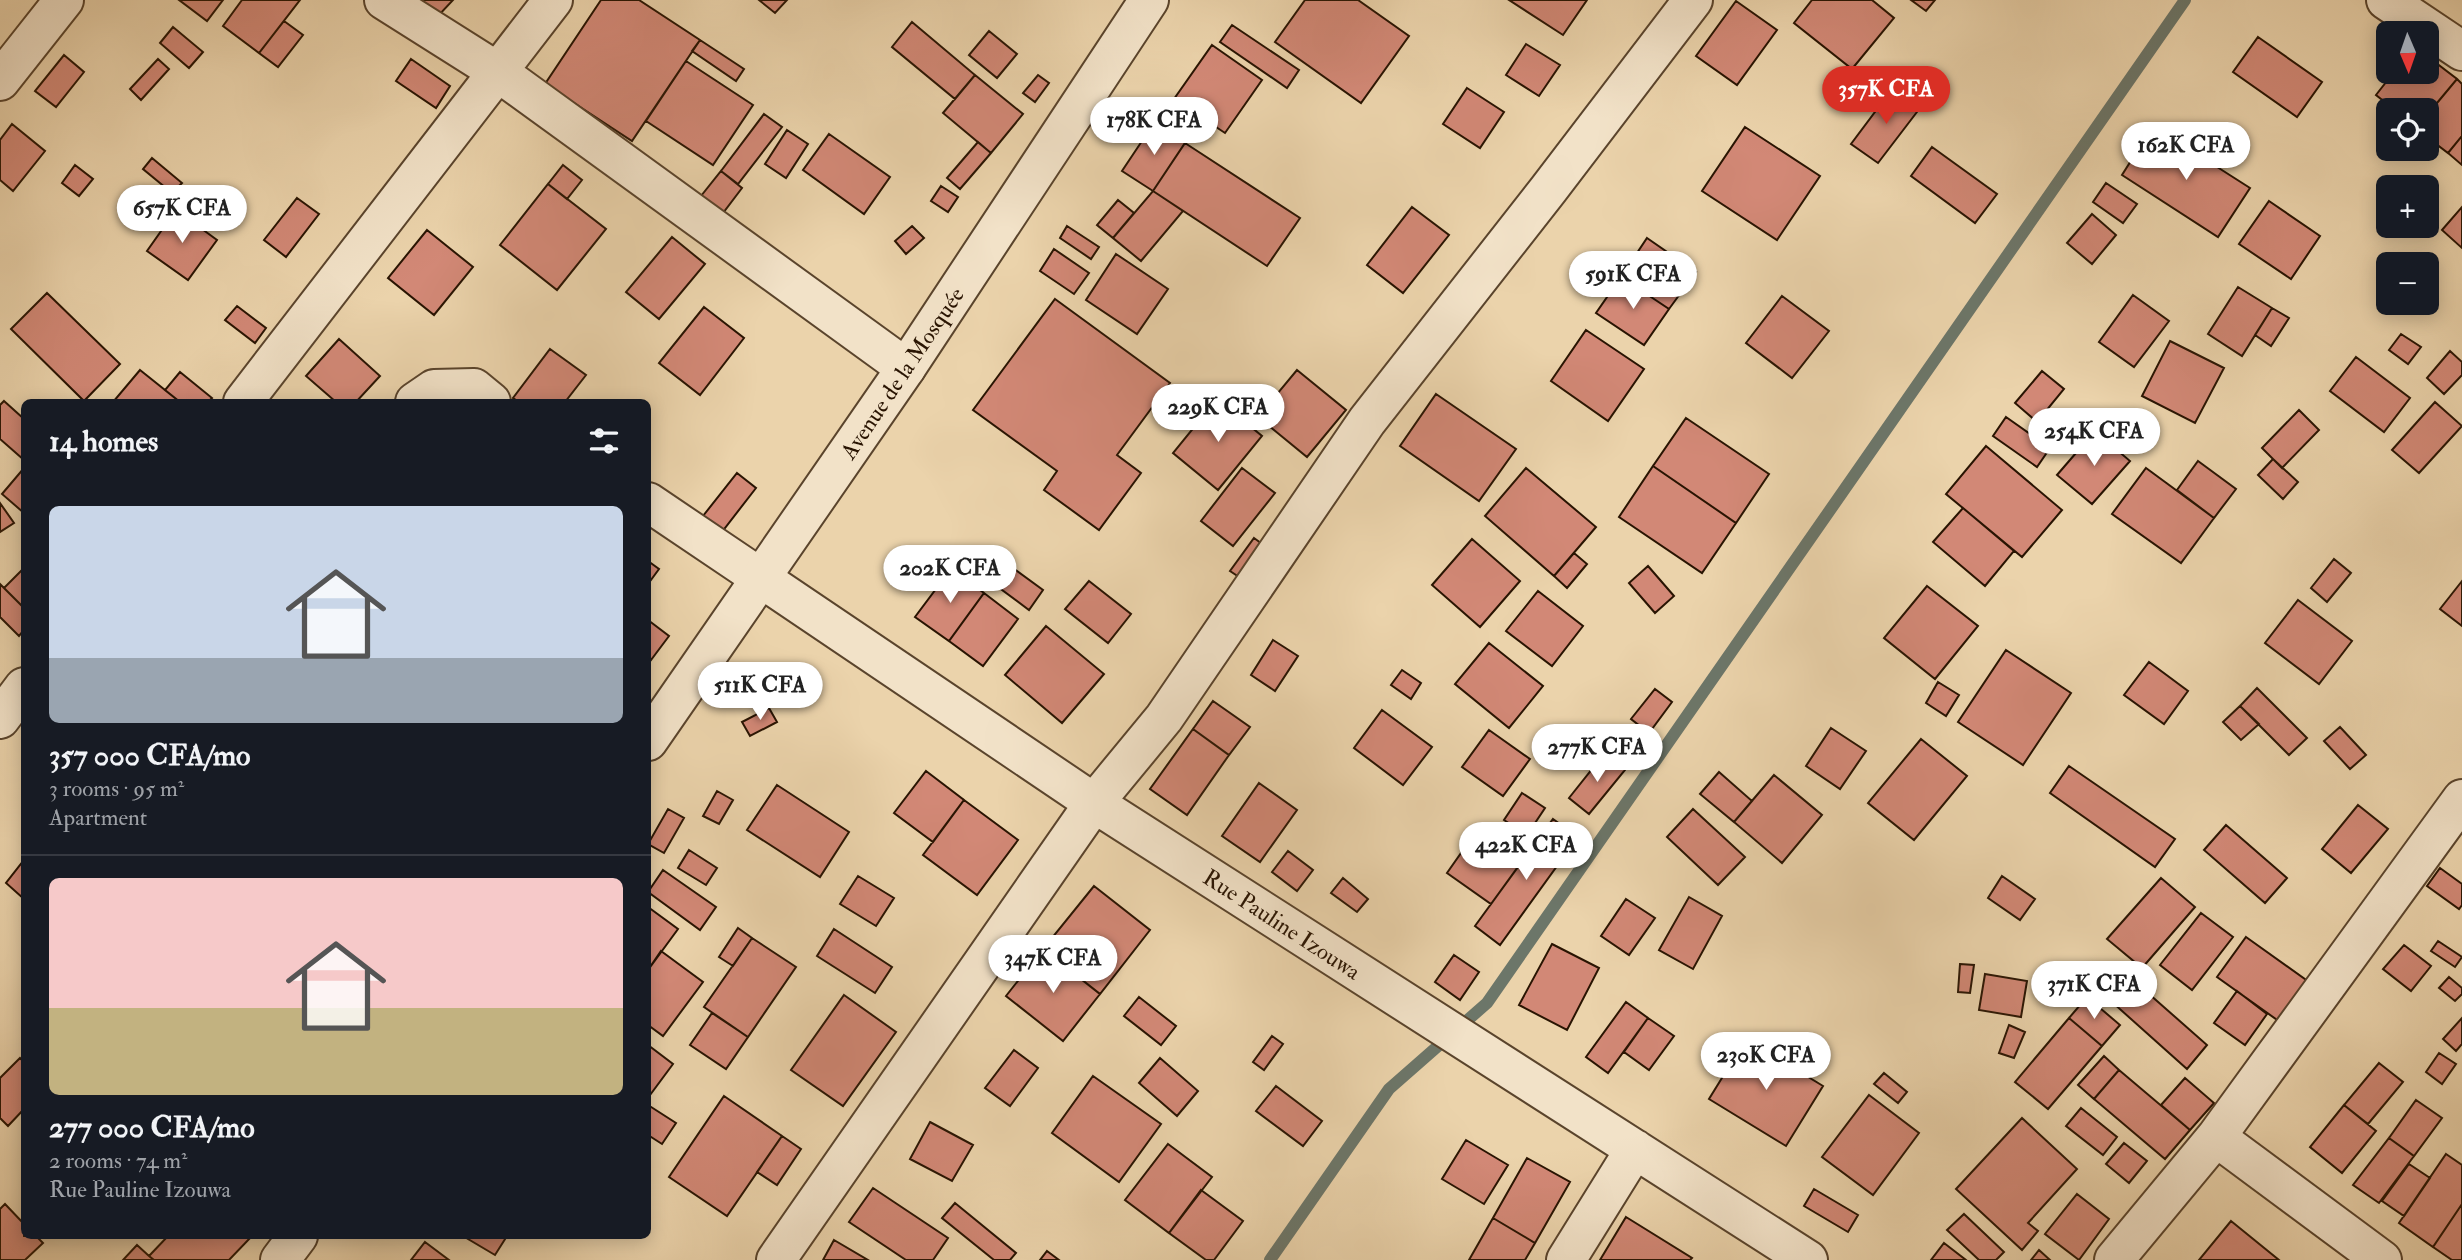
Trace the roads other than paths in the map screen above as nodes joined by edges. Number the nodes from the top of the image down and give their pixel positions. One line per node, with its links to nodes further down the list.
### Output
1 (64, 0): 9 (street)
2 (384, 0): 8 (street)
3 (553, 0): 8 (street)
4 (1149, 0): 10 (street, Avenue de la Mosquée)
5 (1693, 0): 20 (street)
6 (2386, 0): 7 (street)
7 (2462, 51)
8 (498, 72): 10 (street); 11 (street)
9 (0, 81)
10 (906, 368): 15 (street, Avenue de la Mosquée)
11 (251, 399)
12 (419, 399): 13 (street)
13 (487, 399)
14 (651, 504): 15 (street, Rue Pauline Izouwa)
15 (761, 580): 18 (street, Avenue de la Mosquée); 20 (street, Rue Pauline Izouwa)
16 (21, 691): 17 (street)
17 (0, 719)
18 (651, 737)
19 (2462, 799): 21 (street)
20 (1094, 803): 22 (street, Rue Pauline Izouwa); 25 (street)
21 (2216, 1137): 28 (street); 29 (street)
22 (1635, 1149): 26 (street); 27 (street, Rue Pauline Izouwa)
23 (296, 1239): 24 (street)
24 (281, 1260)
25 (776, 1260)
26 (1566, 1260)
27 (1808, 1260)
28 (2114, 1260)
29 (2382, 1260)

